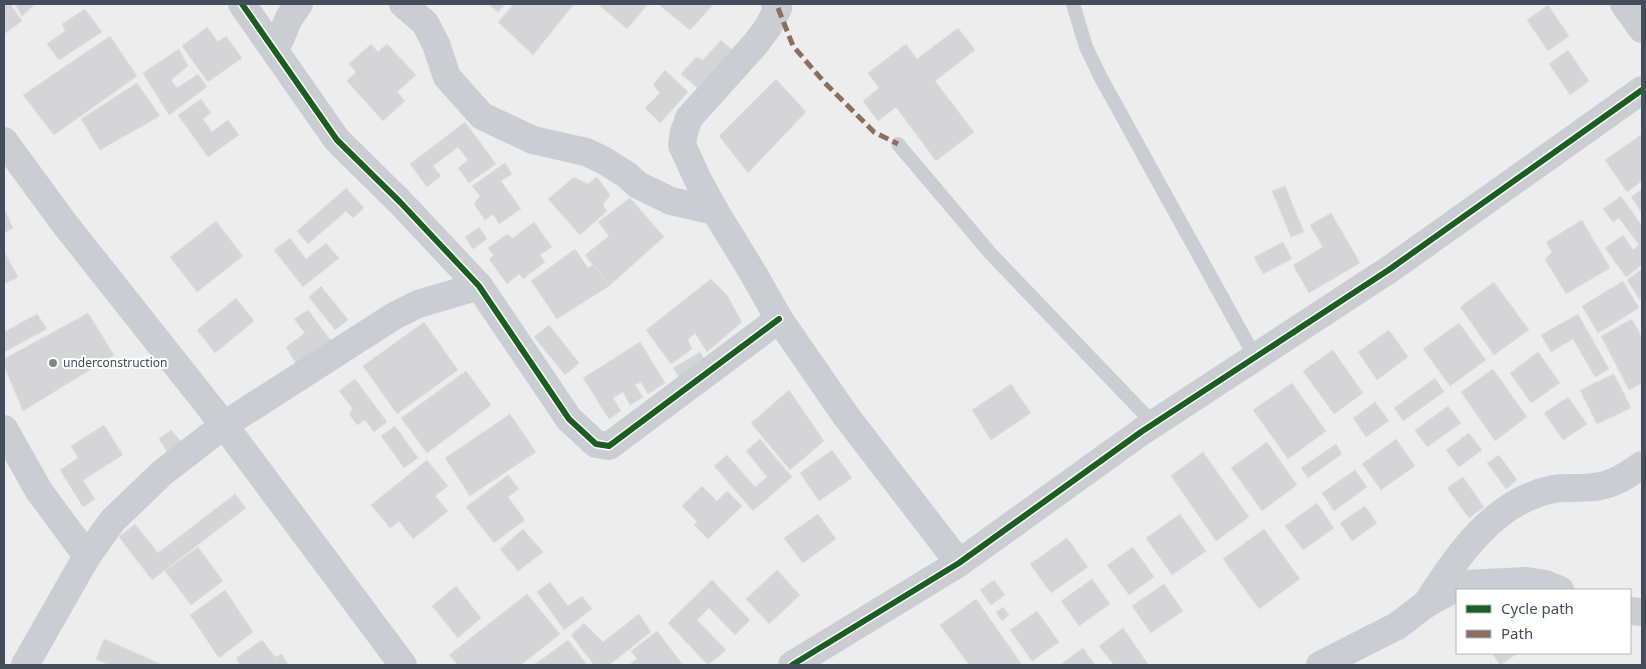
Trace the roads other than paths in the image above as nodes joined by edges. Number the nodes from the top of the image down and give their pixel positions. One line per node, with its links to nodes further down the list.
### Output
1 (242, 4): 8 (street)
2 (299, 4): 8 (street)
3 (403, 4): 12 (street)
4 (1073, 4): 15 (lane)
5 (1624, 4): 7 (street)
6 (778, 5): 12 (street)
7 (1642, 29)
8 (275, 51): 13 (street)
9 (1642, 90): 15 (street)
10 (4, 141): 17 (street)
11 (898, 144): 16 (lane)
12 (715, 212): 14 (street)
13 (479, 286): 14 (street); 17 (street)
14 (779, 319): 21 (street)
15 (1255, 358): 16 (street)
16 (1153, 424): 21 (street)
17 (224, 425): 20 (street); 25 (street)
18 (4, 429): 20 (street)
19 (1642, 465): 23 (street)
20 (87, 556): 24 (street)
21 (959, 563): 26 (street)
22 (1558, 589): 23 (street)
23 (1426, 604): 27 (street)
24 (27, 664)
25 (403, 665)
26 (792, 665)
27 (1320, 665)

